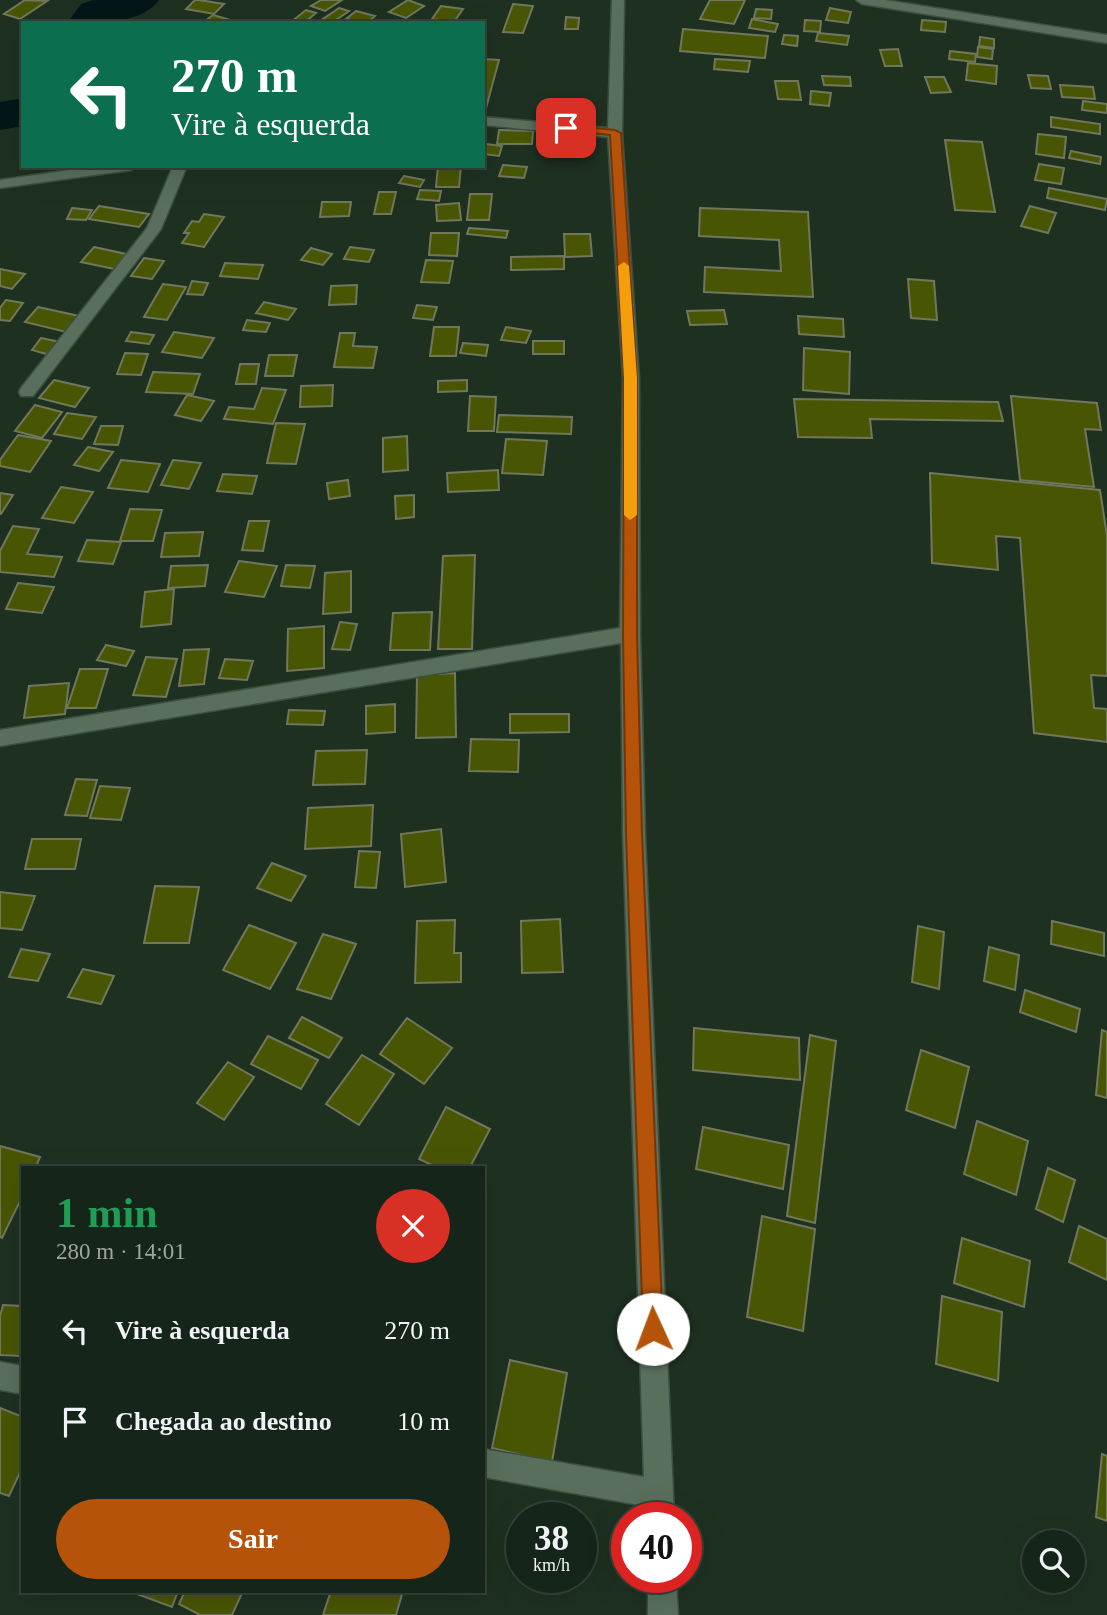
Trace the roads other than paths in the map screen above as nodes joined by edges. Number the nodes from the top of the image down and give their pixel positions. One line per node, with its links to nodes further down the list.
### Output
1 (618, 0): 5 (street)
2 (862, 0): 3 (street)
3 (1107, 39)
4 (485, 121): 5 (street)
5 (615, 133): 10 (street)
6 (116, 168): 8 (street)
7 (179, 168): 9 (street)
8 (0, 184)
9 (27, 393)
10 (630, 634): 11 (street); 16 (street)
11 (0, 738)
12 (0, 1376): 13 (street)
13 (21, 1380)
14 (485, 1463): 15 (street)
15 (644, 1502)
16 (660, 1502)
17 (662, 1593): 18 (street)
18 (663, 1615)

